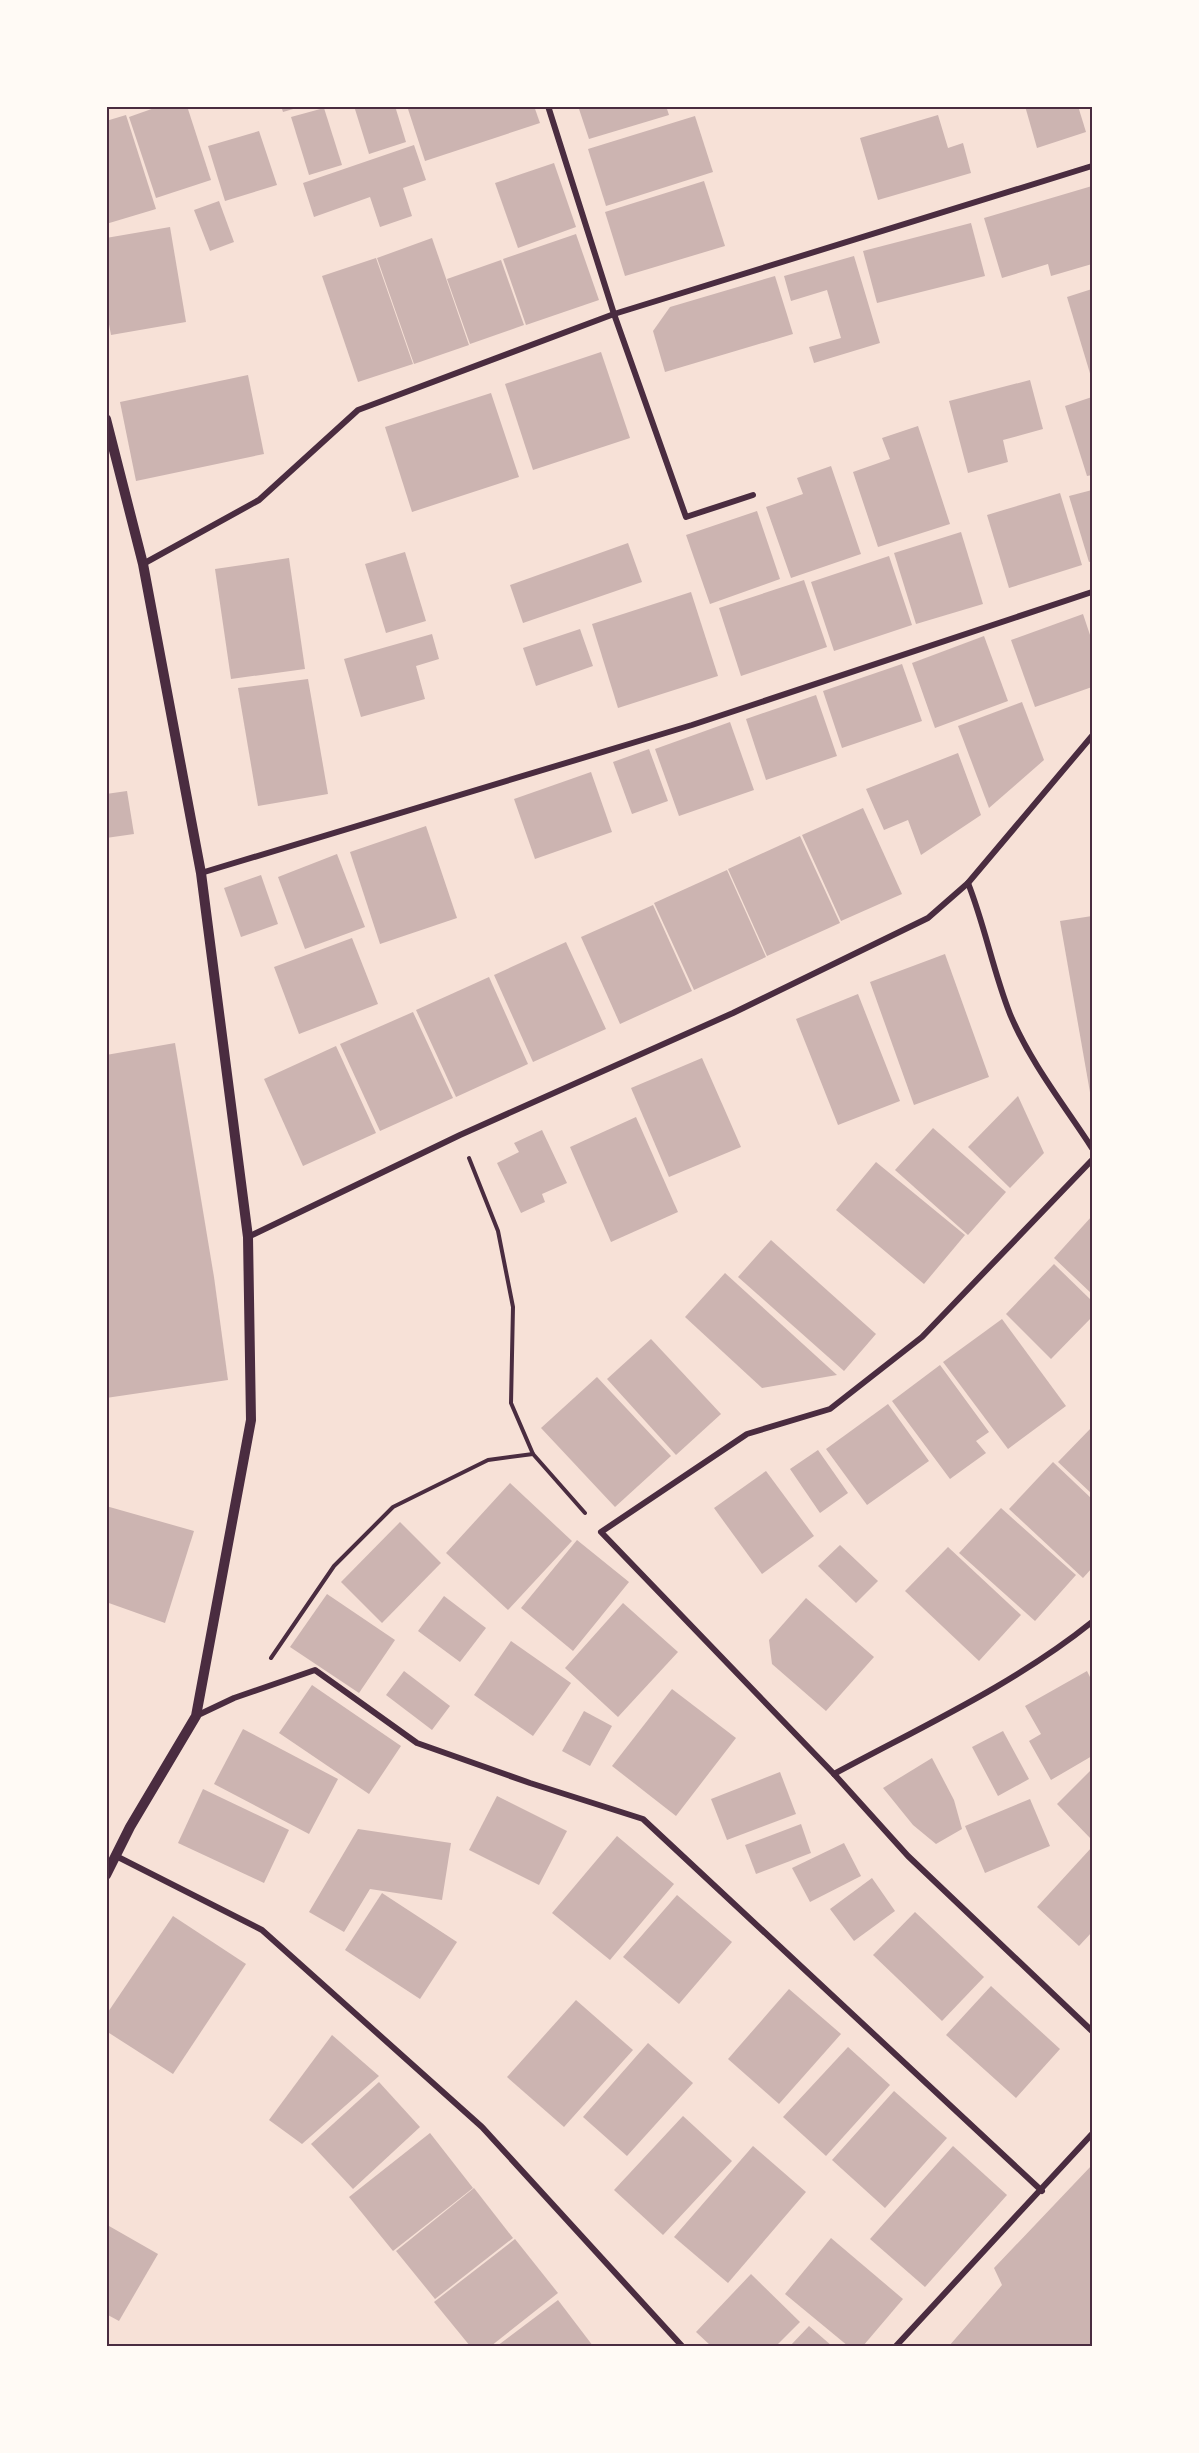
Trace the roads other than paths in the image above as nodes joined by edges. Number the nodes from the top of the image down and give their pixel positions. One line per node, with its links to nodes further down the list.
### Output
1 (548, 106): 3 (street)
2 (1092, 166): 3 (street)
3 (614, 314): 5 (street); 6 (street)
4 (106, 419): 6 (street)
5 (753, 495)
6 (143, 564): 9 (street)
7 (1092, 592): 9 (street)
8 (1092, 736): 10 (street)
9 (201, 873): 13 (street)
10 (968, 883): 11 (street); 13 (street)
11 (1092, 1148)
12 (1092, 1160): 16 (street)
13 (248, 1237): 15 (street)
14 (1092, 1622): 16 (street)
15 (196, 1716): 17 (street); 21 (street)
16 (834, 1774): 19 (street)
17 (116, 1856): 18 (street); 22 (street)
18 (106, 1875)
19 (1092, 2031)
20 (1092, 2134): 21 (street)
21 (1042, 2191): 23 (street)
22 (682, 2346)
23 (896, 2346)

